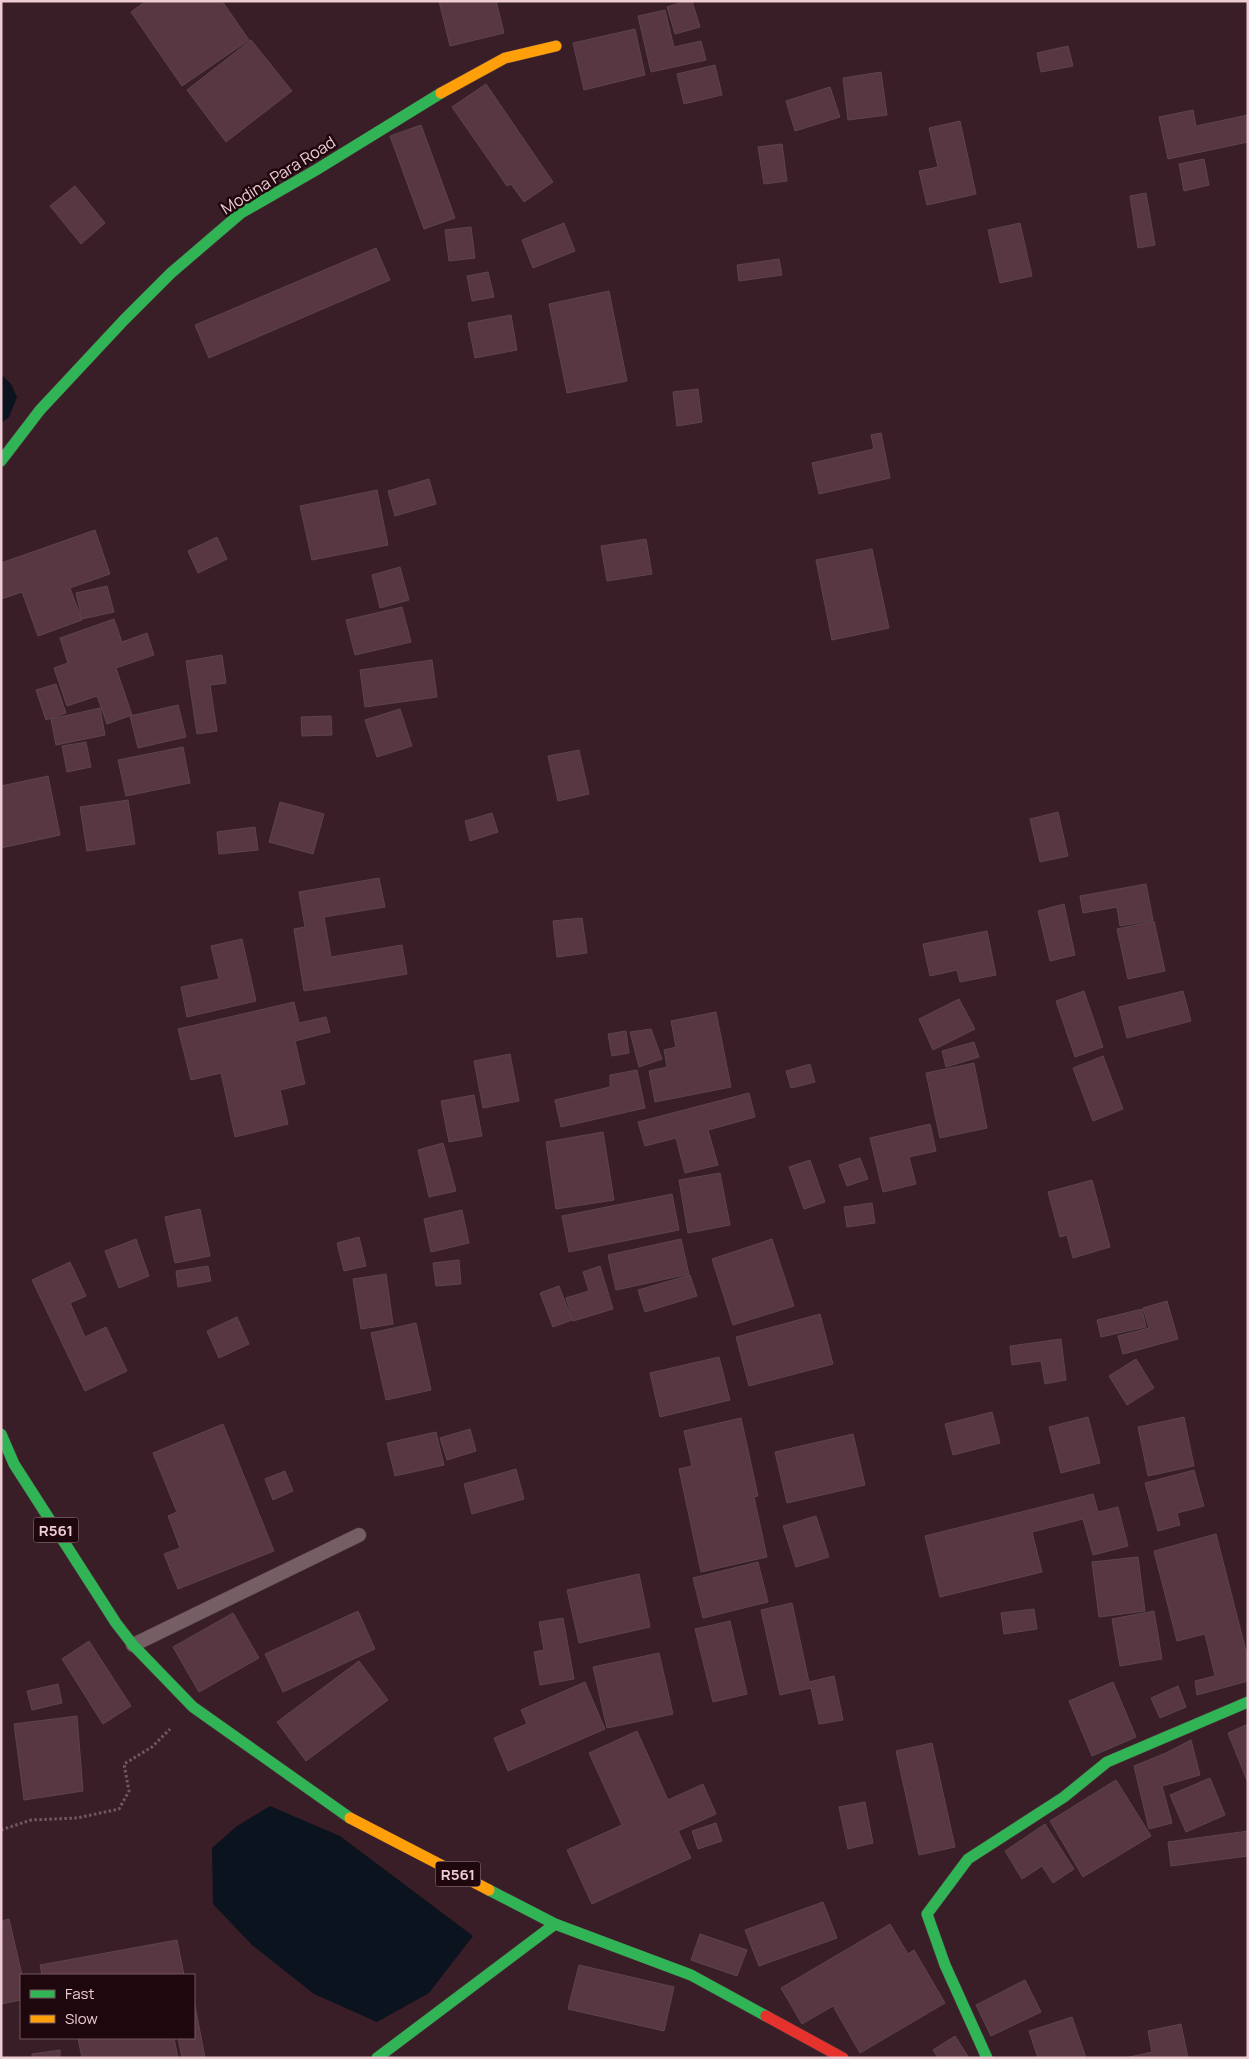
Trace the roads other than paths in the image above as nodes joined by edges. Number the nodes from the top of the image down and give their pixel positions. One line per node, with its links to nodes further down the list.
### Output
1 (556, 46): 2 (street, Modina Para Road)
2 (1, 461)
3 (1, 1434): 5 (street, R561)
4 (359, 1535): 5 (lane)
5 (133, 1645): 7 (street, R561)
6 (1248, 1702): 10 (street)
7 (554, 1924): 8 (street); 9 (street, R561)
8 (377, 2058)
9 (844, 2058)
10 (987, 2058)

